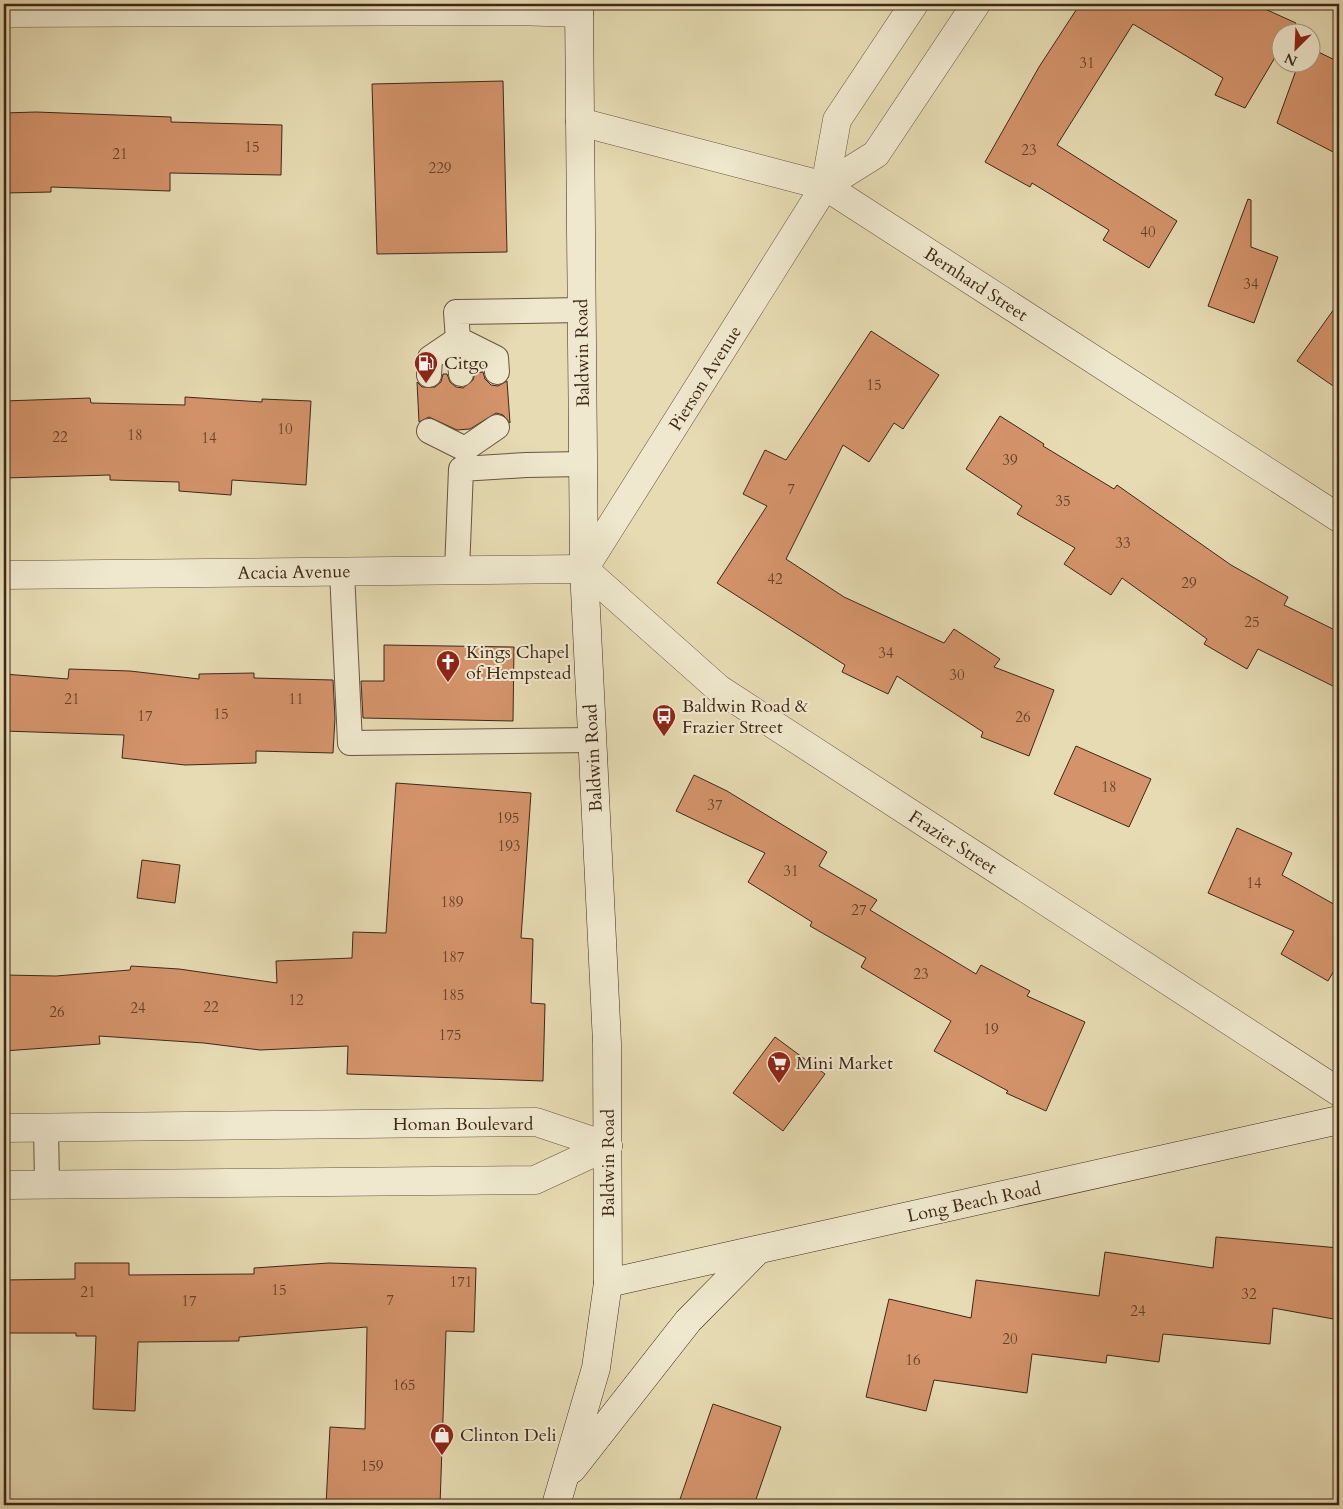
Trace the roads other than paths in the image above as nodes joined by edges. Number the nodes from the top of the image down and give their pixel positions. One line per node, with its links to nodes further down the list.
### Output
1 (914, 4): 6 (street, Pierson Avenue)
2 (976, 4): 6 (street, Pierson Avenue)
3 (579, 9): 4 (street); 5 (street, Baldwin Road)
4 (4, 13)
5 (580, 122): 6 (street, Bernhard Street); 7 (street, Baldwin Road)
6 (825, 186): 16 (street, Bernhard Street); 17 (street, Pierson Avenue)
7 (582, 310): 8 (lane); 15 (street, Baldwin Road)
8 (458, 339): 9 (lane); 10 (lane); 11 (lane)
9 (497, 372)
10 (461, 374)
11 (429, 375)
12 (496, 427): 14 (lane)
13 (429, 431): 14 (lane)
14 (463, 449): 15 (lane); 18 (lane)
15 (584, 464): 17 (street, Baldwin Road)
16 (1339, 518)
17 (584, 569): 18 (street, Acacia Avenue); 21 (street, Baldwin Road); 22 (street, Frazier Street)
18 (457, 571): 19 (street, Acacia Avenue)
19 (342, 572): 20 (street, Acacia Avenue); 21 (lane)
20 (4, 575)
21 (592, 740): 26 (street, Baldwin Road)
22 (1339, 1092)
23 (1339, 1120): 29 (street, Long Beach Road)
24 (4, 1128): 25 (street, Homan Boulevard)
25 (46, 1128): 26 (street, Homan Boulevard); 27 (lane)
26 (608, 1146): 27 (street); 30 (street, Baldwin Road)
27 (47, 1184): 28 (street)
28 (4, 1185)
29 (758, 1250): 30 (street, Long Beach Road); 31 (street)
30 (608, 1283): 31 (street, Baldwin Road)
31 (560, 1493)

